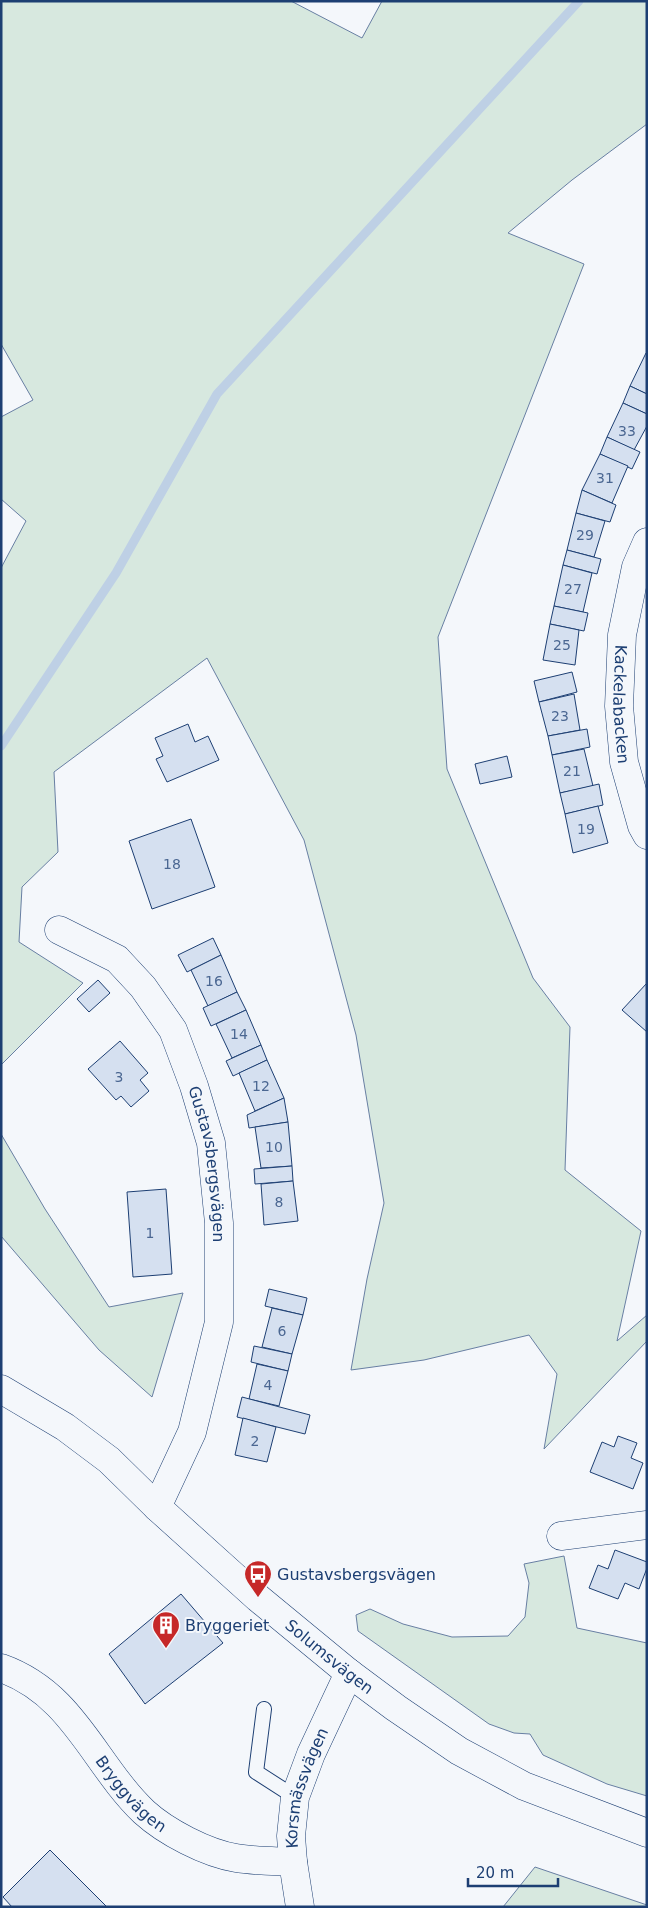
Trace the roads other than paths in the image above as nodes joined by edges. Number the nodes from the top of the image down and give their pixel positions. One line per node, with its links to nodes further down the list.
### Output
1 (647, 542): 2 (street, Kackelabacken)
2 (647, 835)
3 (59, 930): 5 (street, Gustavsbergsvägen)
4 (1, 1390): 5 (street, Solumsvägen)
5 (157, 1507): 9 (street, Solumsvägen)
6 (647, 1525): 7 (street)
7 (561, 1536)
8 (1, 1668): 13 (street, Bryggvägen)
9 (349, 1673): 11 (street, Korsmässvägen); 12 (street, Solumsvägen)
10 (264, 1709): 11 (lane)
11 (296, 1797): 13 (street, Korsmässvägen)
12 (647, 1832)
13 (293, 1862): 14 (street, Korsmässvägen)
14 (300, 1907)

